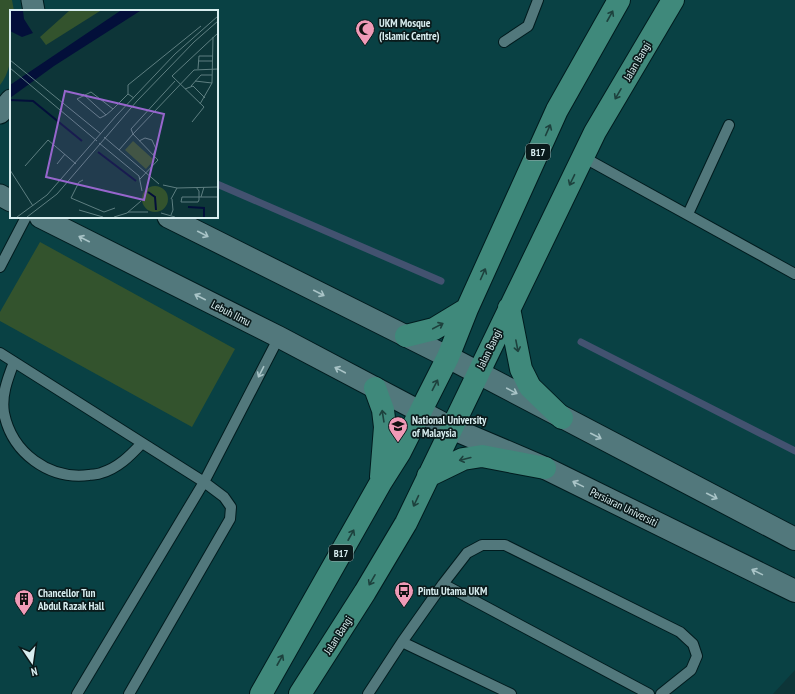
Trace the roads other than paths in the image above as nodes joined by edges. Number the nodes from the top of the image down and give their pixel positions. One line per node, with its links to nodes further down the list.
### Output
1 (32, 0): 5 (street)
2 (538, 0): 6 (lane)
3 (619, 0): 20 (main road, B17, one-way to 3)
4 (673, 0): 10 (main road, Jalan Bangi, one-way to 10)
5 (34, 10)
6 (504, 42)
7 (10, 101): 8 (street)
8 (0, 113)
9 (729, 125): 13 (lane)
10 (583, 157): 13 (lane); 19 (main road, Jalan Bangi, one-way to 19)
11 (0, 195): 12 (street)
12 (10, 200)
13 (688, 214): 18 (lane)
14 (25, 218): 17 (lane)
15 (42, 218): 22 (street, Lebuh Ilmu, one-way to 15)
16 (170, 218): 21 (street, one-way to 21)
17 (0, 267)
18 (795, 274)
19 (509, 308): 26 (main road, Jalan Bangi); 29 (main road, one-way to 29)
20 (466, 310): 21 (main road, one-way to 20); 24 (main road, B17)
21 (406, 336): 24 (street)
22 (279, 337): 27 (street, Lebuh Ilmu, one-way to 22); 34 (lane, one-way to 34)
23 (0, 353): 25 (lane)
24 (448, 357): 26 (main road); 28 (main road, B17, one-way to 24)
25 (14, 362): 31 (lane); 31 (lane)
26 (478, 373): 29 (main road, one-way to 29); 30 (main road, Jalan Bangi)
27 (375, 388): 28 (street, Lebuh Ilmu); 35 (main road, one-way to 27)
28 (421, 412): 30 (main road, Persiaran Universiti); 35 (main road, B17)
29 (562, 418): 36 (main road, one-way to 36)
30 (451, 428): 32 (main road, Persiaran Universiti); 33 (main road, Jalan Bangi)
31 (142, 443): 34 (lane)
32 (545, 468): 33 (main road, one-way to 33); 38 (main road, Persiaran Universiti, one-way to 32)
33 (428, 476): 43 (main road, Jalan Bangi, one-way to 43)
34 (204, 482): 40 (lane); 41 (lane)
35 (381, 482): 42 (main road, B17, one-way to 35)
36 (795, 539)
37 (443, 584): 39 (lane); 46 (lane); 47 (lane)
38 (793, 591)
39 (402, 642): 44 (lane); 45 (lane)
40 (76, 694)
41 (130, 694)
42 (261, 694)
43 (300, 694)
44 (368, 694)
45 (512, 694)
46 (649, 694)
47 (661, 694)

